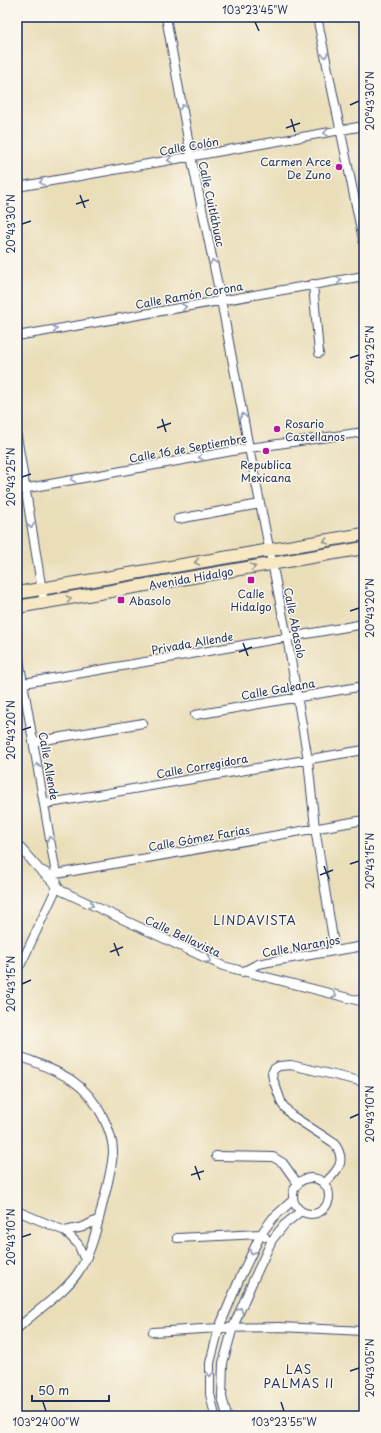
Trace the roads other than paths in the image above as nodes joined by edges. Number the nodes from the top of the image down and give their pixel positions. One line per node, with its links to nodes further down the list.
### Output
1 (166, 17): 5 (street, Calle Cuitláhuac, one-way to 1)
2 (317, 17): 4 (street, one-way to 4)
3 (364, 126): 4 (street, Calle Colón)
4 (340, 131): 5 (street, Calle Colón, one-way to 5); 7 (street)
5 (191, 156): 6 (street, Calle Colón, one-way to 6); 10 (street, Calle Cuitláhuac, one-way to 5)
6 (17, 187)
7 (364, 244)
8 (364, 276): 9 (street, Calle Ramón Corona, one-way to 8)
9 (313, 284): 10 (street, Calle Ramón Corona); 12 (street)
10 (221, 300): 11 (street, Calle Ramón Corona, one-way to 10); 15 (street, Calle Abasolo, one-way to 10)
11 (17, 336)
12 (319, 353)
13 (364, 432): 15 (street, Calle 16 de Septiembre)
14 (17, 436): 16 (street)
15 (249, 448): 16 (street, Calle 16 de Septiembre, one-way to 16); 17 (street, Calle Abasolo)
16 (21, 489): 23 (street, one-way to 23)
17 (260, 504): 18 (street); 21 (street, Calle Abasolo)
18 (178, 519)
19 (364, 534): 21 (main road, Avenida Hidalgo, one-way to 21)
20 (364, 548): 22 (main road, Avenida Hidalgo)
21 (269, 550): 22 (street, Calle Abasolo); 23 (main road, Avenida Hidalgo, one-way to 23)
22 (272, 564): 25 (main road, Avenida Hidalgo, one-way to 22); 28 (street, Calle Abasolo)
23 (42, 588): 24 (main road, Avenida Hidalgo); 25 (street)
24 (17, 592)
25 (44, 603): 26 (main road, Avenida Hidalgo)
26 (17, 607)
27 (364, 624): 28 (street, Privada Allende)
28 (287, 637): 30 (street, Privada Allende); 32 (street, Calle Abasolo)
29 (17, 648): 30 (street, Calle Allende)
30 (24, 683): 35 (street, Calle Allende)
31 (364, 686): 32 (street, Calle Galeana)
32 (297, 697): 33 (street, Calle Galeana); 37 (street, Calle Abasolo)
33 (195, 715)
34 (143, 723): 35 (street)
35 (34, 742): 38 (street, Calle Allende, one-way to 35)
36 (364, 750): 37 (street, Calle Corregidora)
37 (308, 760): 38 (street, Calle Corregidora); 40 (street, Calle Abasolo)
38 (44, 804): 43 (street, Calle Allende, one-way to 38)
39 (364, 820): 40 (street, Calle Gómez Farías)
40 (315, 828): 43 (street, Calle Gómez Farías); 46 (street, Calle Abasolo)
41 (17, 844): 42 (street, Calle Bellavista)
42 (40, 869): 43 (street, Calle Gómez Farías); 44 (street, Calle Bellavista)
43 (56, 874): 44 (street, Calle Allende)
44 (57, 887): 47 (street); 48 (street, Calle Bellavista, one-way to 48)
45 (364, 946): 46 (street, Calle Naranjos)
46 (335, 951): 48 (street, Calle Naranjos)
47 (21, 964)
48 (242, 972): 49 (street, Calle Bellavista, one-way to 49)
49 (364, 1002)
50 (17, 1055): 58 (street)
51 (364, 1082): 54 (street)
52 (216, 1156): 53 (street)
53 (298, 1184): 54 (street); 55 (street)
54 (324, 1184): 57 (street)
55 (293, 1200): 57 (street); 60 (street)
56 (17, 1211): 59 (street)
57 (301, 1211): 62 (street)
58 (99, 1219): 59 (street); 63 (street)
59 (66, 1231): 63 (street)
60 (261, 1234): 61 (street); 62 (street); 65 (street, one-way to 65)
61 (177, 1238)
62 (272, 1240): 64 (street, one-way to 62)
63 (85, 1260): 66 (street)
64 (233, 1327): 65 (street); 68 (street); 70 (street)
65 (218, 1328): 67 (street); 69 (street, one-way to 69)
66 (17, 1329)
67 (153, 1332)
68 (364, 1332)
69 (215, 1416)
70 (227, 1416)

